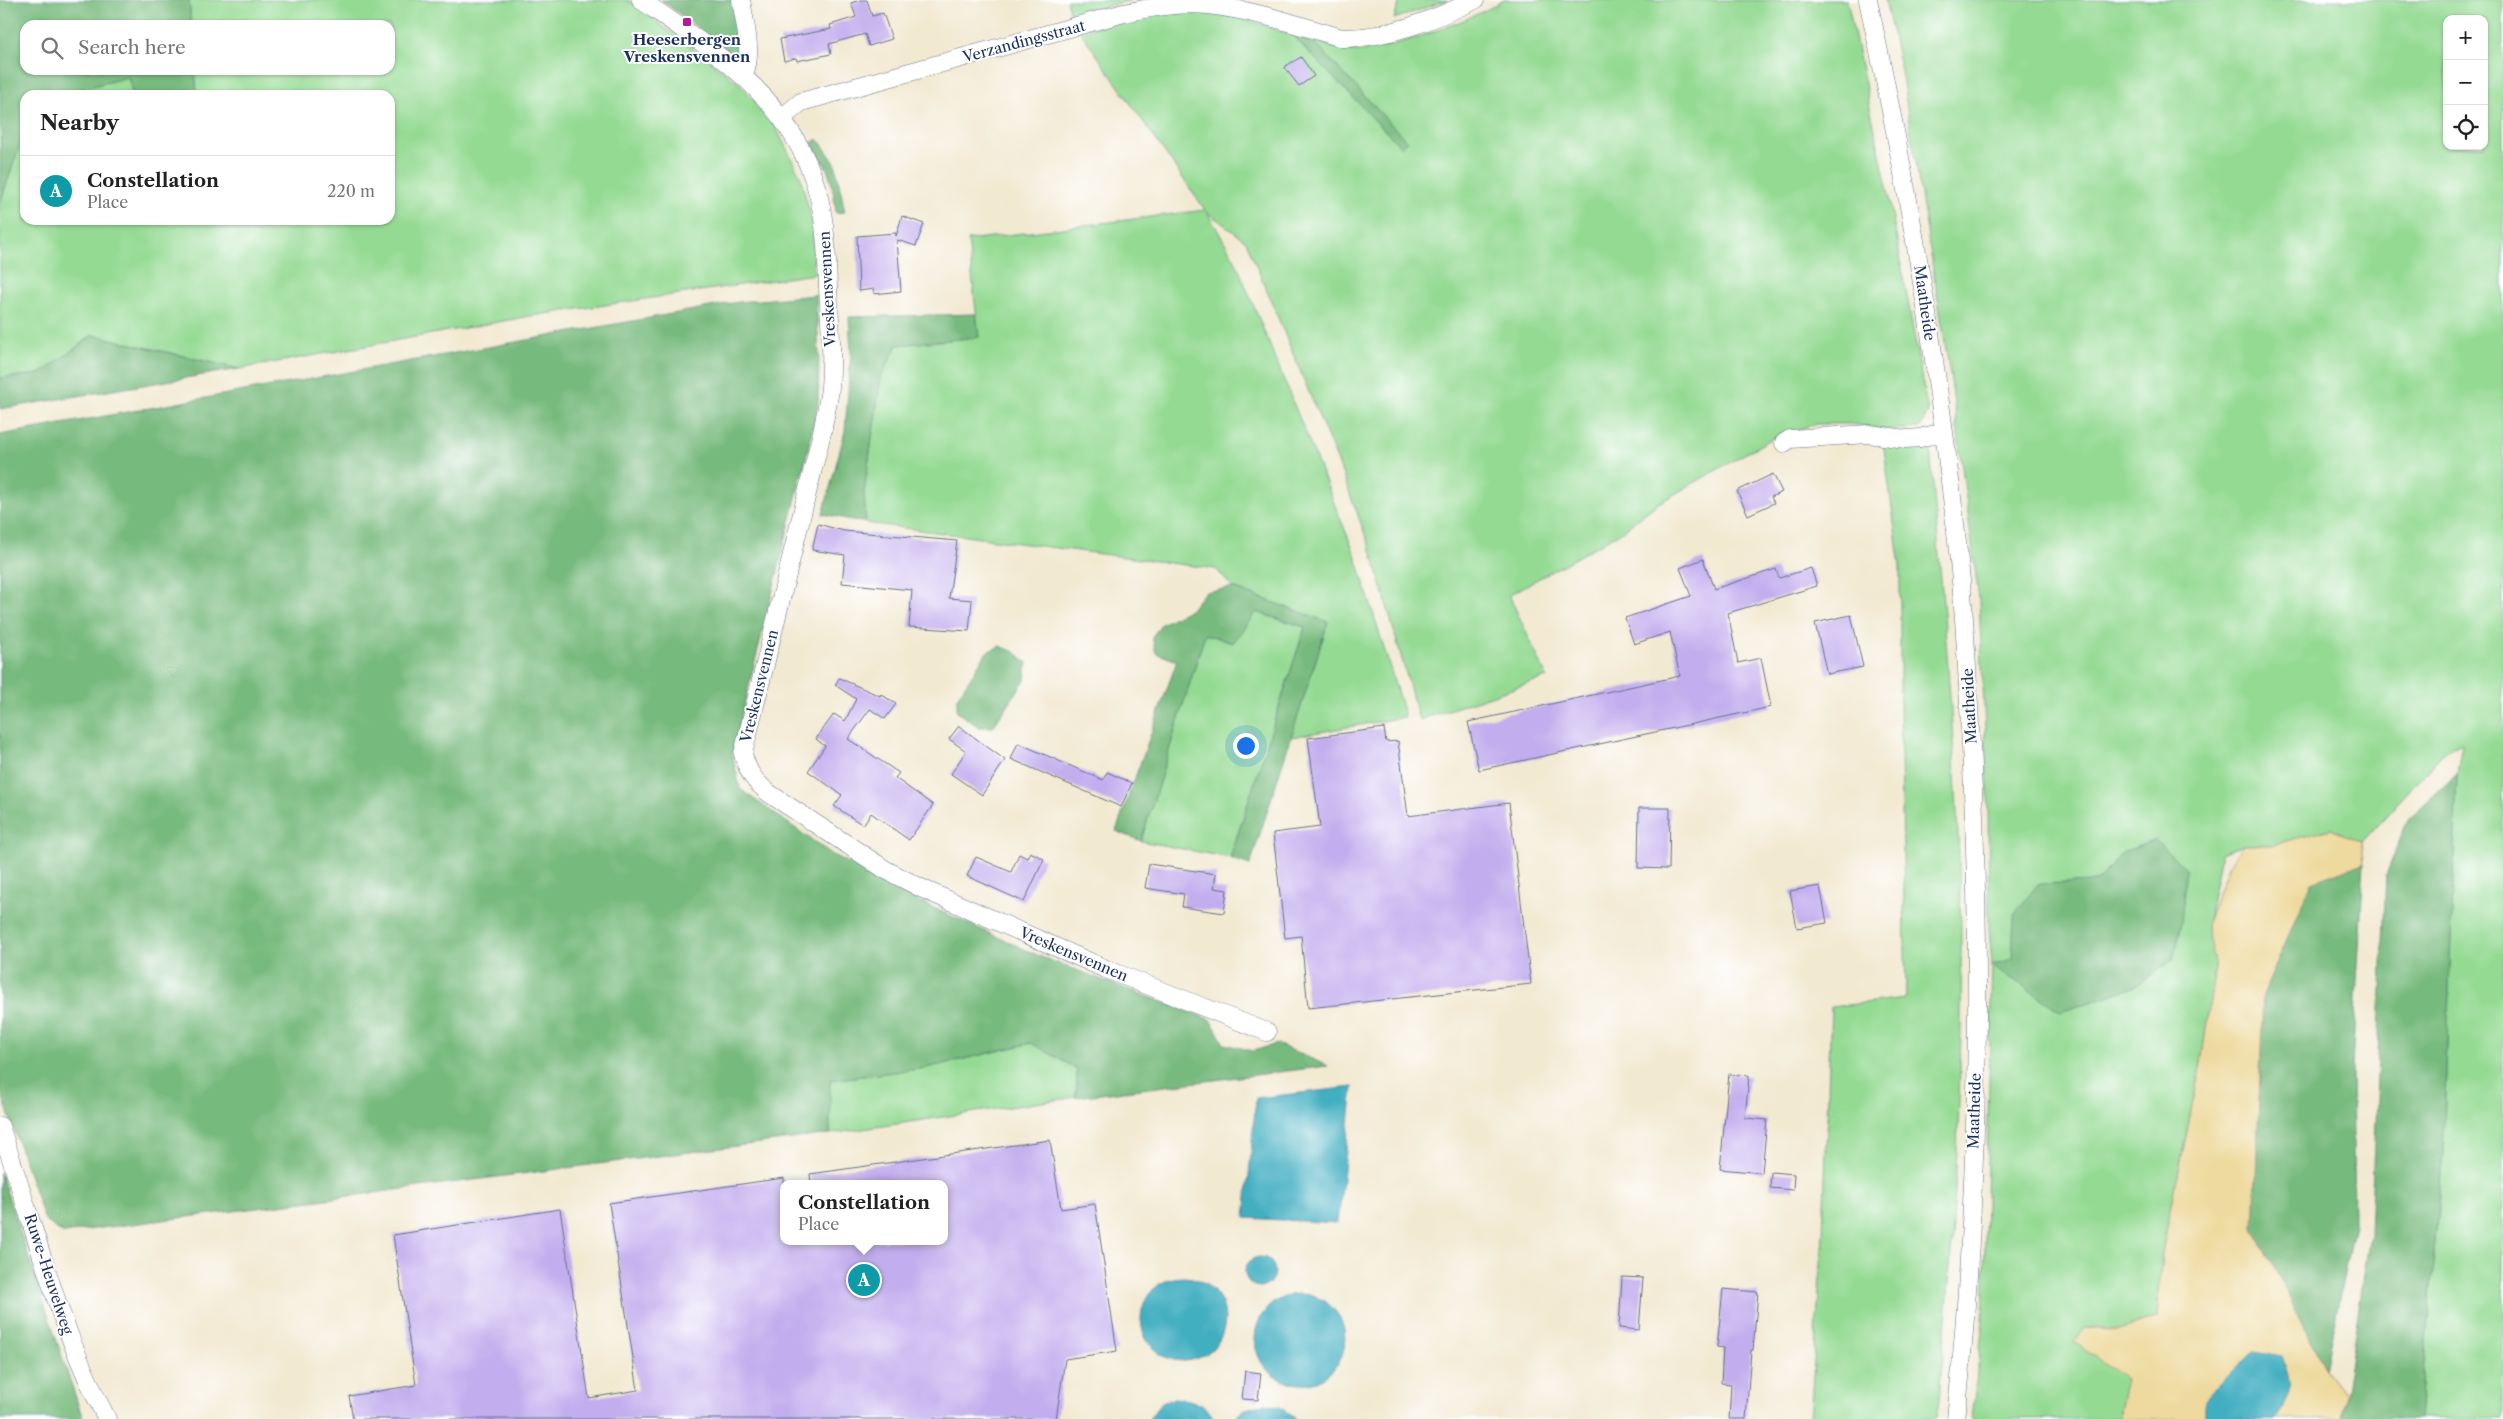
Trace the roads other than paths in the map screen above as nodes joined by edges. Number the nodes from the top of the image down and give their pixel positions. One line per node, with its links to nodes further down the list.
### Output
1 (641, 0): 5 (street, Vreskensvennen)
2 (741, 0): 5 (street)
3 (1475, 0): 6 (street, Verzandingsstraat)
4 (1868, 0): 7 (street, Maatheide)
5 (744, 76): 6 (street, Vreskensvennen)
6 (782, 118): 9 (street, Vreskensvennen)
7 (1943, 432): 8 (street); 12 (street, Maatheide)
8 (1784, 443)
9 (1267, 1032)
10 (0, 1126): 11 (street, Ruwe-Heuvelweg)
11 (107, 1419)
12 (1956, 1419)

